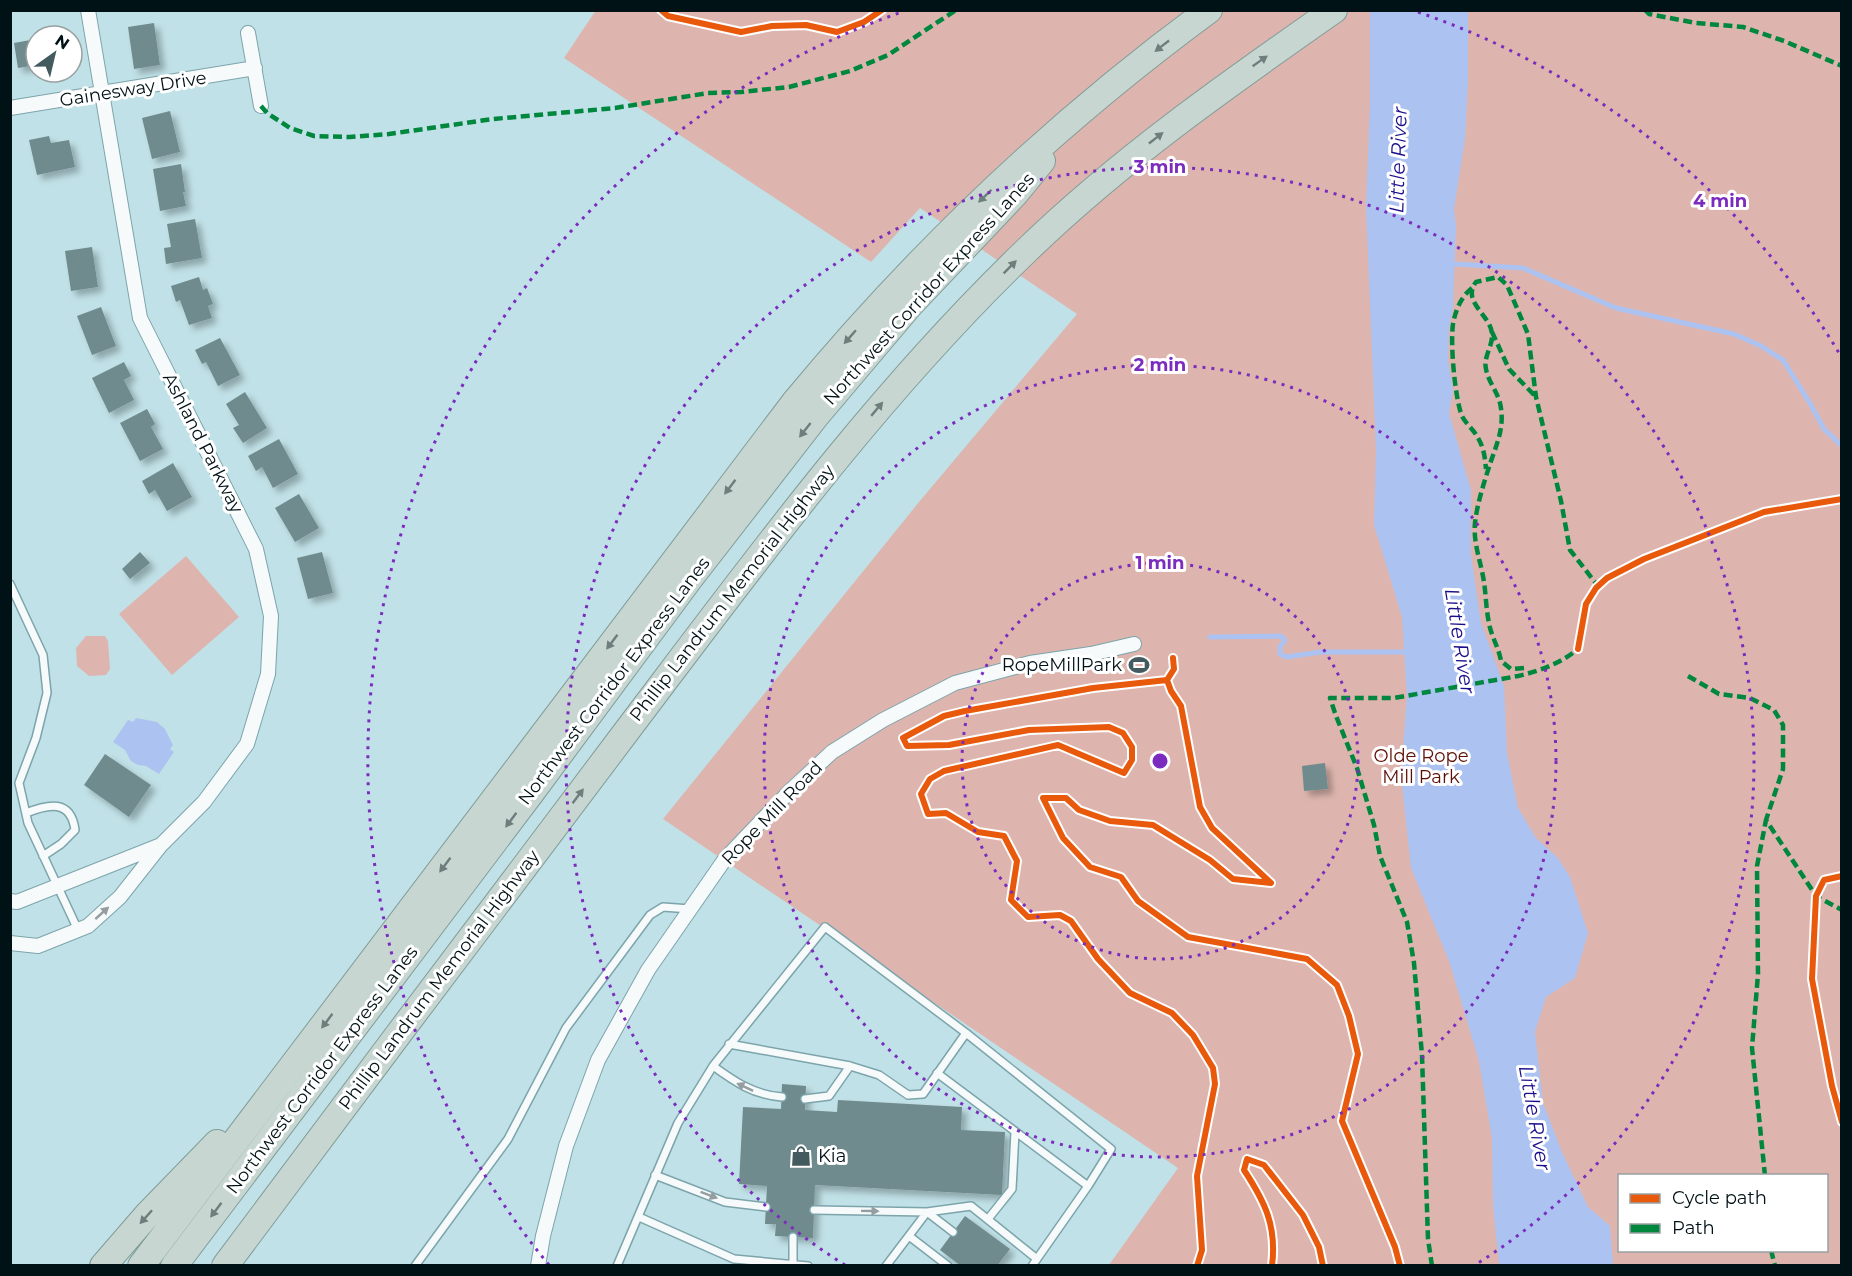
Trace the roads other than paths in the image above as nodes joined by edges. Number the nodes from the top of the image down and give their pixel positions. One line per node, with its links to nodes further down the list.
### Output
1 (88, 10): 6 (street, Ashland Parkway)
2 (1209, 10): 9 (highway, one-way to 9)
3 (1334, 10): 29 (highway, Phillip Landrum Memorial Highway, one-way to 3)
4 (248, 33): 5 (street)
5 (255, 68): 6 (street, Gainesway Drive); 7 (street)
6 (102, 95): 8 (street, Gainesway Drive); 13 (street, Ashland Parkway)
7 (261, 106)
8 (10, 108)
9 (1076, 115): 24 (highway, one-way to 24); 44 (highway, Northwest Corridor Express Lanes, one-way to 44)
10 (10, 584): 12 (lane)
11 (1134, 644): 17 (street, Rope Mill Road)
12 (26, 813): 14 (lane); 14 (lane)
13 (161, 845): 15 (street, Ashland Parkway); 18 (street, Ashland Parkway, one-way to 13)
14 (43, 856): 15 (lane)
15 (57, 886): 16 (street, Ashland Parkway); 18 (lane)
16 (10, 902)
17 (690, 909): 47 (lane); 48 (street, Rope Mill Road)
18 (78, 930): 19 (street, Ashland Parkway)
19 (10, 943)
20 (966, 1033): 21 (lane); 25 (lane); 31 (lane)
21 (729, 1044): 22 (lane); 23 (lane)
22 (713, 1066): 26 (lane, one-way to 22); 30 (lane)
23 (850, 1066): 25 (lane); 27 (lane)
24 (289, 1070): 42 (highway, one-way to 42); 43 (highway)
25 (937, 1074): 28 (lane)
26 (782, 1097)
27 (806, 1099)
28 (1015, 1132): 31 (lane); 36 (lane)
29 (302, 1161): 45 (highway, Phillip Landrum Memorial Highway); 46 (highway)
30 (655, 1175): 32 (lane, one-way to 32); 35 (lane)
31 (1088, 1186): 40 (lane)
32 (766, 1207)
33 (814, 1210): 34 (lane, one-way to 34)
34 (927, 1212): 36 (lane); 37 (lane); 38 (lane)
35 (639, 1217): 41 (lane); 49 (lane)
36 (988, 1219): 40 (lane)
37 (953, 1232)
38 (909, 1236): 51 (lane); 52 (lane)
39 (793, 1237): 41 (lane)
40 (1037, 1258): 53 (lane)
41 (793, 1264): 50 (lane)
42 (104, 1266)
43 (141, 1266)
44 (174, 1266)
45 (225, 1266)
46 (239, 1266)
47 (415, 1266)
48 (538, 1266)
49 (617, 1266)
50 (808, 1266)
51 (886, 1266)
52 (948, 1266)
53 (1032, 1266)

